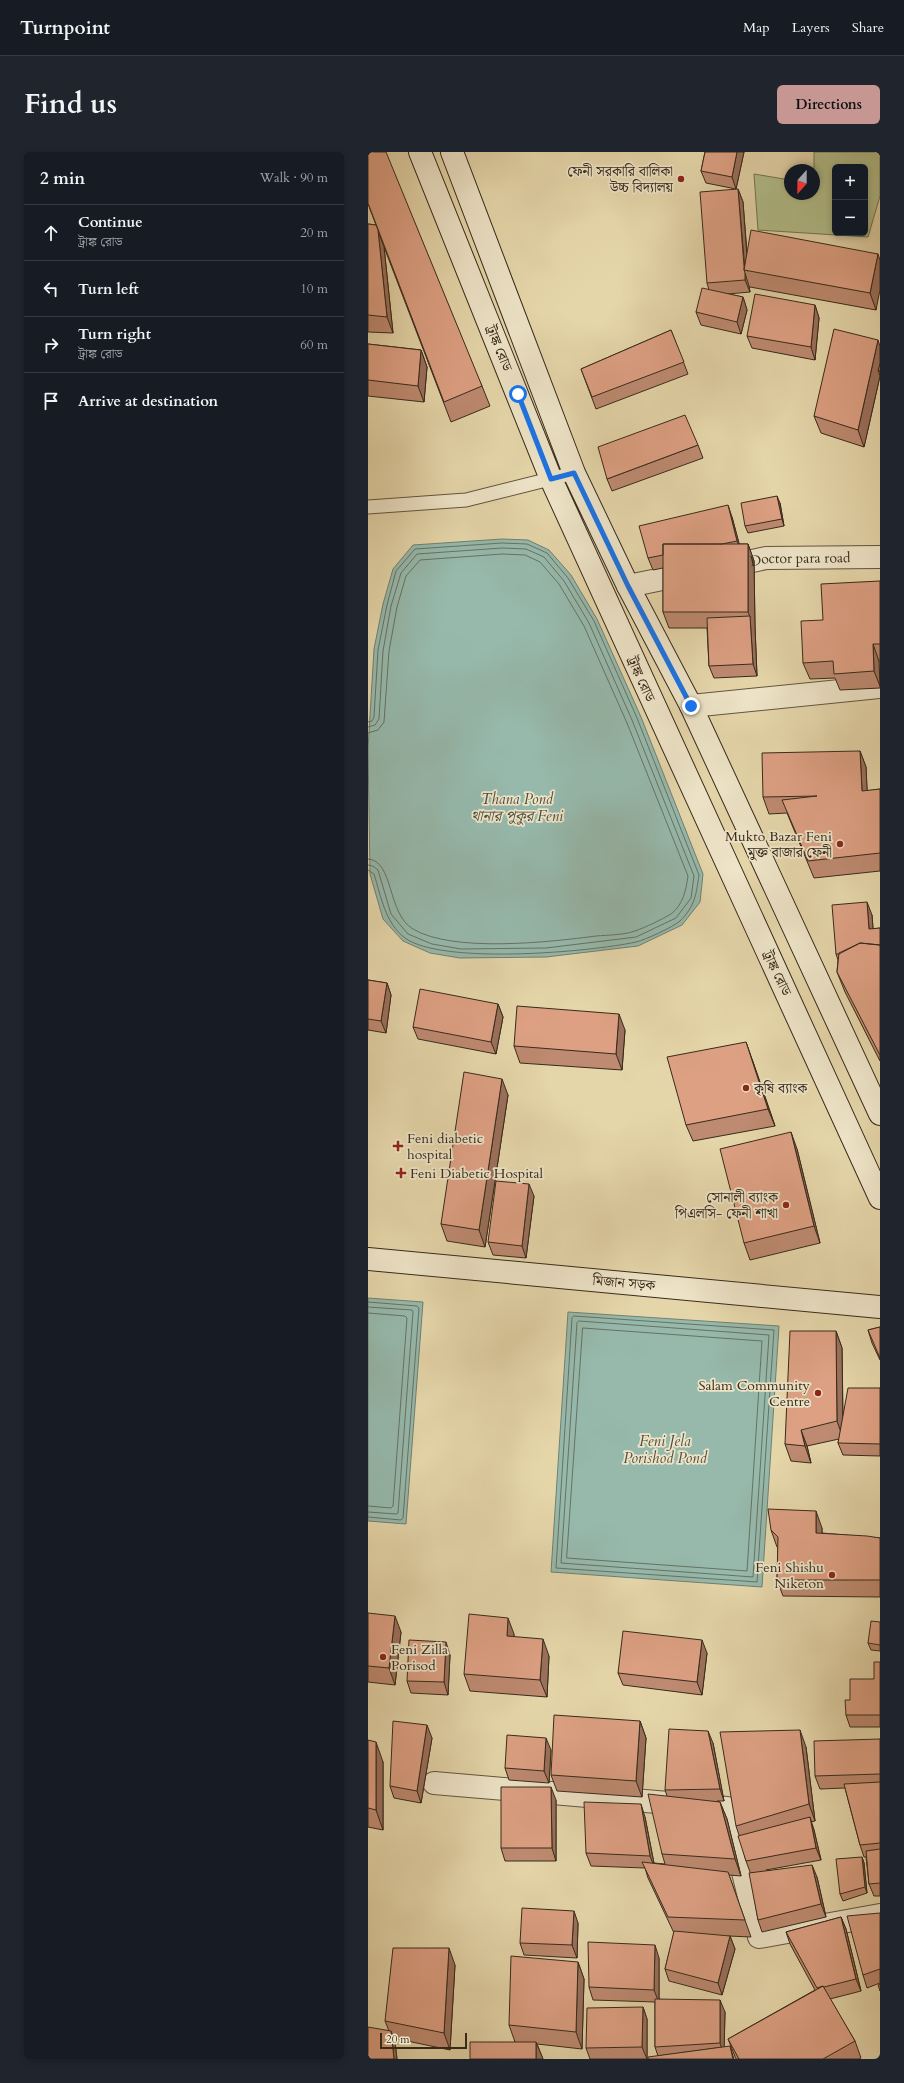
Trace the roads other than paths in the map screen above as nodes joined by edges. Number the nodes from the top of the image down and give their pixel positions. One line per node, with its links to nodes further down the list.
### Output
1 (420, 152): 4 (main road, ট্রাঙ্ক রোড)
2 (452, 152): 3 (main road, ট্রাঙ্ক রোড)
3 (574, 473): 4 (lane); 7 (main road, ট্রাঙ্ক রোড)
4 (551, 479): 5 (lane); 11 (main road, ট্রাঙ্ক রোড)
5 (368, 508)
6 (880, 557): 7 (main road, Doctor para road)
7 (628, 586): 9 (main road, ট্রাঙ্ক রোড)
8 (880, 687): 9 (main road)
9 (691, 706): 10 (main road, ট্রাঙ্ক রোড)
10 (880, 1114)
11 (880, 1198)
12 (368, 1259): 13 (main road, মিজান সড়ক)
13 (880, 1307)
14 (434, 1783): 15 (main road)
15 (880, 1915)

